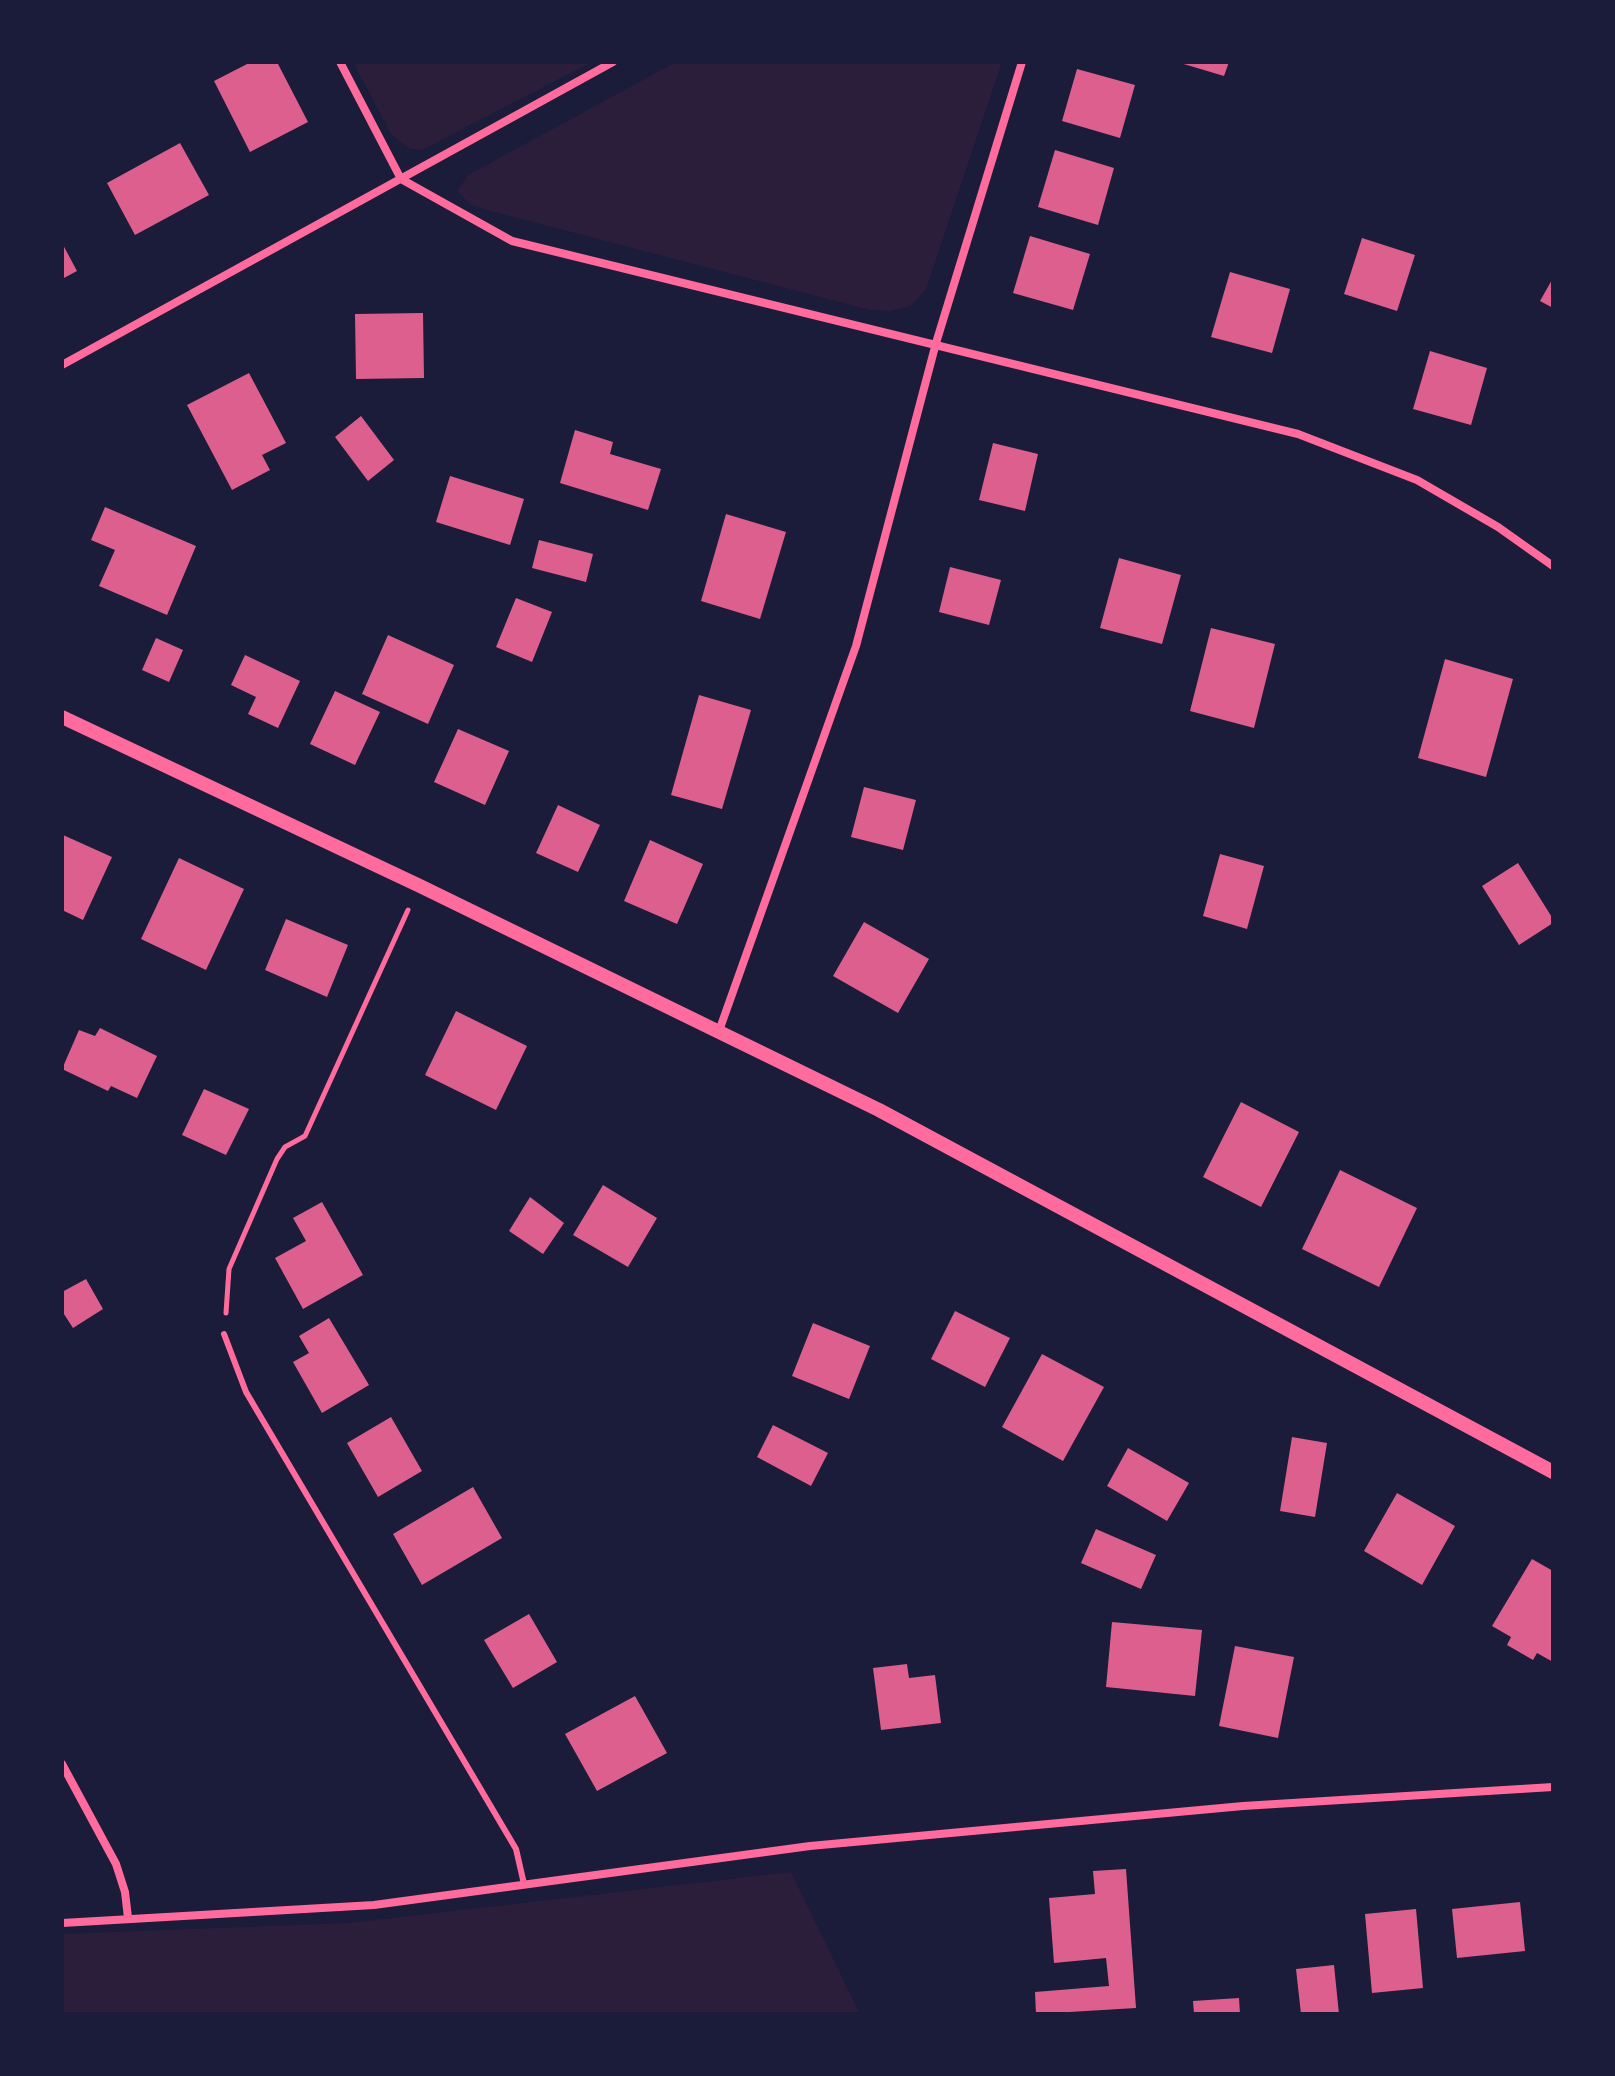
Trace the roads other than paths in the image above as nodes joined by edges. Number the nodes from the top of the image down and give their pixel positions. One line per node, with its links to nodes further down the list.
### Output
1 (340, 62): 4 (street)
2 (613, 62): 4 (street)
3 (1022, 62): 5 (street)
4 (401, 179): 5 (street); 6 (street)
5 (936, 343): 7 (street); 9 (street)
6 (62, 365)
7 (1553, 566)
8 (62, 717): 9 (street)
9 (719, 1031): 11 (street)
10 (224, 1334): 14 (lane)
11 (1553, 1472)
12 (62, 1764): 15 (street)
13 (1553, 1787): 14 (street)
14 (524, 1884): 15 (street)
15 (128, 1918): 16 (street)
16 (62, 1923)

